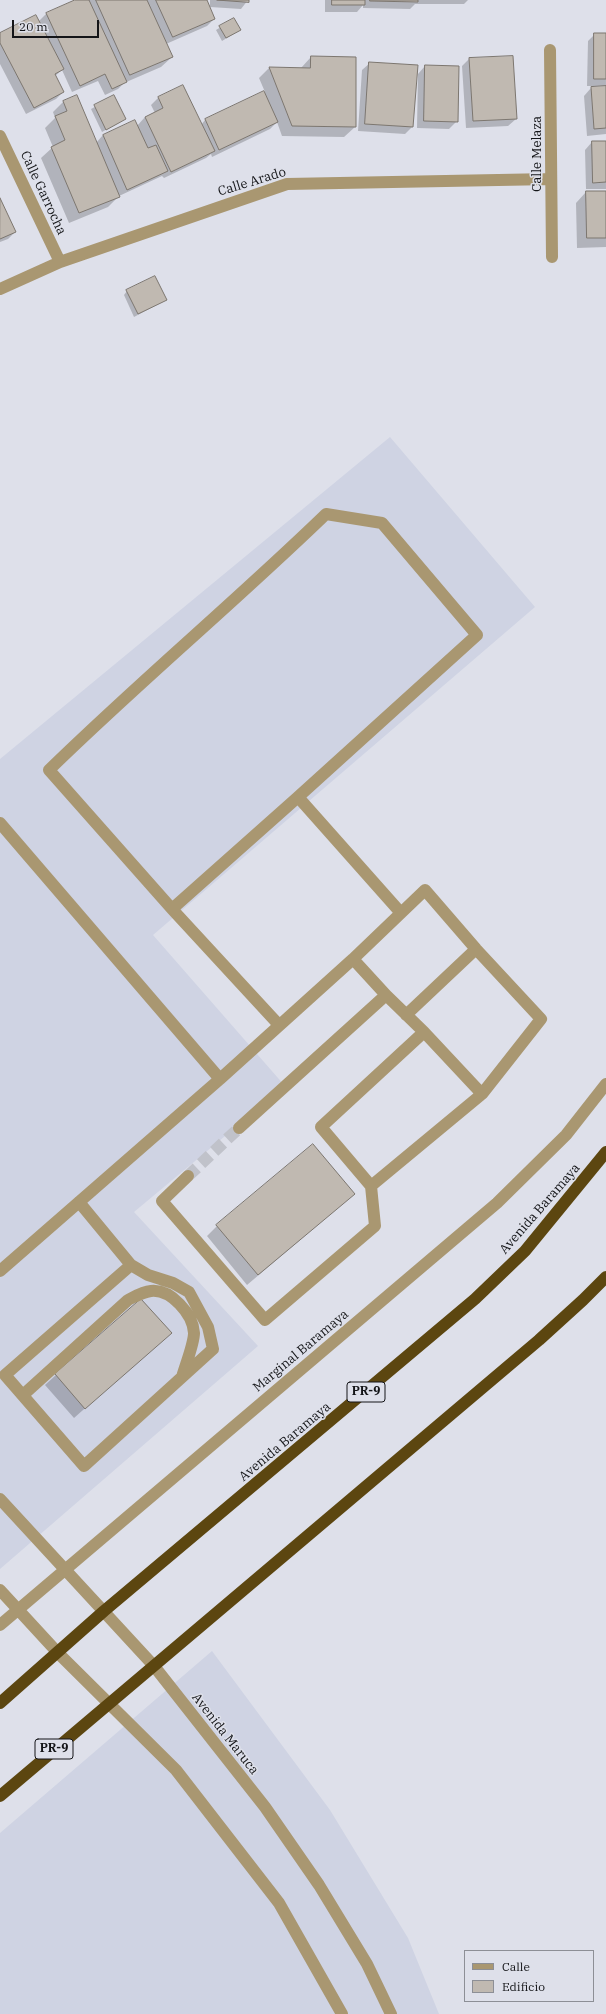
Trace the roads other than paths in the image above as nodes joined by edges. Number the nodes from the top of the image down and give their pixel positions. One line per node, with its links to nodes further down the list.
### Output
1 (550, 50): 3 (street, Calle Melaza)
2 (0, 136): 5 (street, Calle Garrocha)
3 (551, 179): 4 (street, Calle Melaza); 5 (street, Calle Arado)
4 (552, 257)
5 (60, 262): 6 (street, Calle Arado)
6 (0, 288)
7 (298, 797): 9 (street); 9 (street); 10 (street)
8 (0, 823): 17 (street)
9 (172, 909): 15 (street)
10 (401, 913): 11 (street); 12 (street)
11 (476, 949): 14 (street); 19 (street)
12 (354, 958): 13 (street); 15 (street)
13 (386, 995): 14 (street); 20 (street)
14 (406, 1015): 16 (street)
15 (279, 1025): 17 (street)
16 (424, 1032): 19 (street); 23 (street)
17 (220, 1079): 24 (street)
18 (606, 1084): 31 (street, Marginal Baramaya)
19 (482, 1094): 23 (street)
20 (239, 1128)
21 (606, 1152): 34 (highway, Avenida Baramaya / PR-9)
22 (188, 1176): 23 (street)
23 (371, 1186)
24 (79, 1202): 25 (street); 26 (street)
25 (131, 1265): 28 (street); 29 (street)
26 (0, 1271)
27 (606, 1277): 37 (highway, PR-9)
28 (182, 1377): 29 (street); 29 (street)
29 (23, 1395)
30 (0, 1499): 31 (street, Avenida Maruca)
31 (66, 1569): 33 (street, Marginal Baramaya); 34 (street, Avenida Maruca)
32 (0, 1590): 33 (street)
33 (18, 1610): 35 (street, Marginal Baramaya); 36 (street)
34 (104, 1611): 36 (highway, Avenida Baramaya / PR-9); 37 (street, Avenida Maruca)
35 (0, 1625)
36 (58, 1653): 38 (highway, Avenida Baramaya / PR-9); 39 (street)
37 (154, 1666): 39 (highway, PR-9); 42 (street, Avenida Maruca)
38 (0, 1703)
39 (109, 1703): 40 (highway, PR-9); 41 (street)
40 (0, 1796)
41 (342, 2014)
42 (391, 2014)

